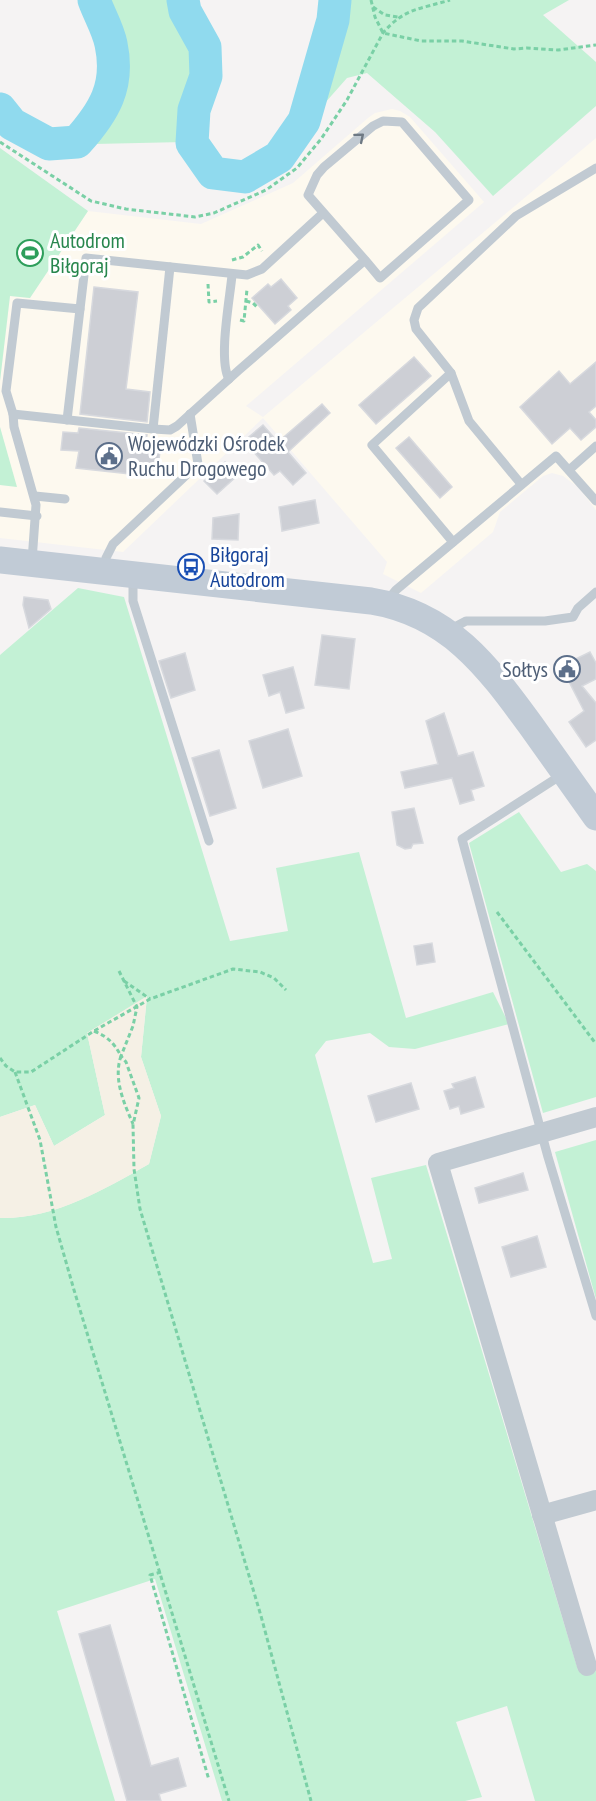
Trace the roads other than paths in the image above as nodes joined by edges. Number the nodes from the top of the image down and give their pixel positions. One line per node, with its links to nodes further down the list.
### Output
1 (596, 168): 7 (lane)
2 (323, 213): 3 (lane); 3 (lane, one-way to 3); 5 (lane)
3 (365, 260): 8 (lane)
4 (170, 267): 5 (lane); 6 (lane); 12 (lane)
5 (232, 275): 8 (lane)
6 (80, 309): 9 (lane); 11 (lane)
7 (451, 373): 15 (lane); 21 (lane)
8 (229, 379): 10 (lane)
9 (13, 414): 11 (lane); 16 (lane)
10 (190, 414): 12 (lane); 24 (lane)
11 (67, 420): 12 (lane)
12 (153, 429)
13 (596, 446): 14 (lane)
14 (569, 470): 15 (lane); 18 (lane)
15 (521, 484): 21 (lane)
16 (35, 496): 17 (lane); 20 (lane)
17 (65, 499)
18 (596, 501)
19 (0, 512): 20 (lane)
20 (37, 516): 23 (lane)
21 (453, 542): 27 (lane)
22 (0, 560): 23 (street)
23 (32, 563): 24 (street)
24 (100, 570): 25 (street)
25 (133, 574): 27 (street); 31 (lane)
26 (596, 592): 28 (lane)
27 (384, 604): 28 (street)
28 (447, 632): 29 (street)
29 (565, 773): 30 (street); 33 (lane)
30 (596, 817)
31 (209, 841)
32 (596, 1117): 33 (street)
33 (542, 1132): 34 (lane); 36 (street)
34 (596, 1316)
35 (596, 1500): 36 (street)
36 (542, 1515): 37 (street)
37 (587, 1666)

